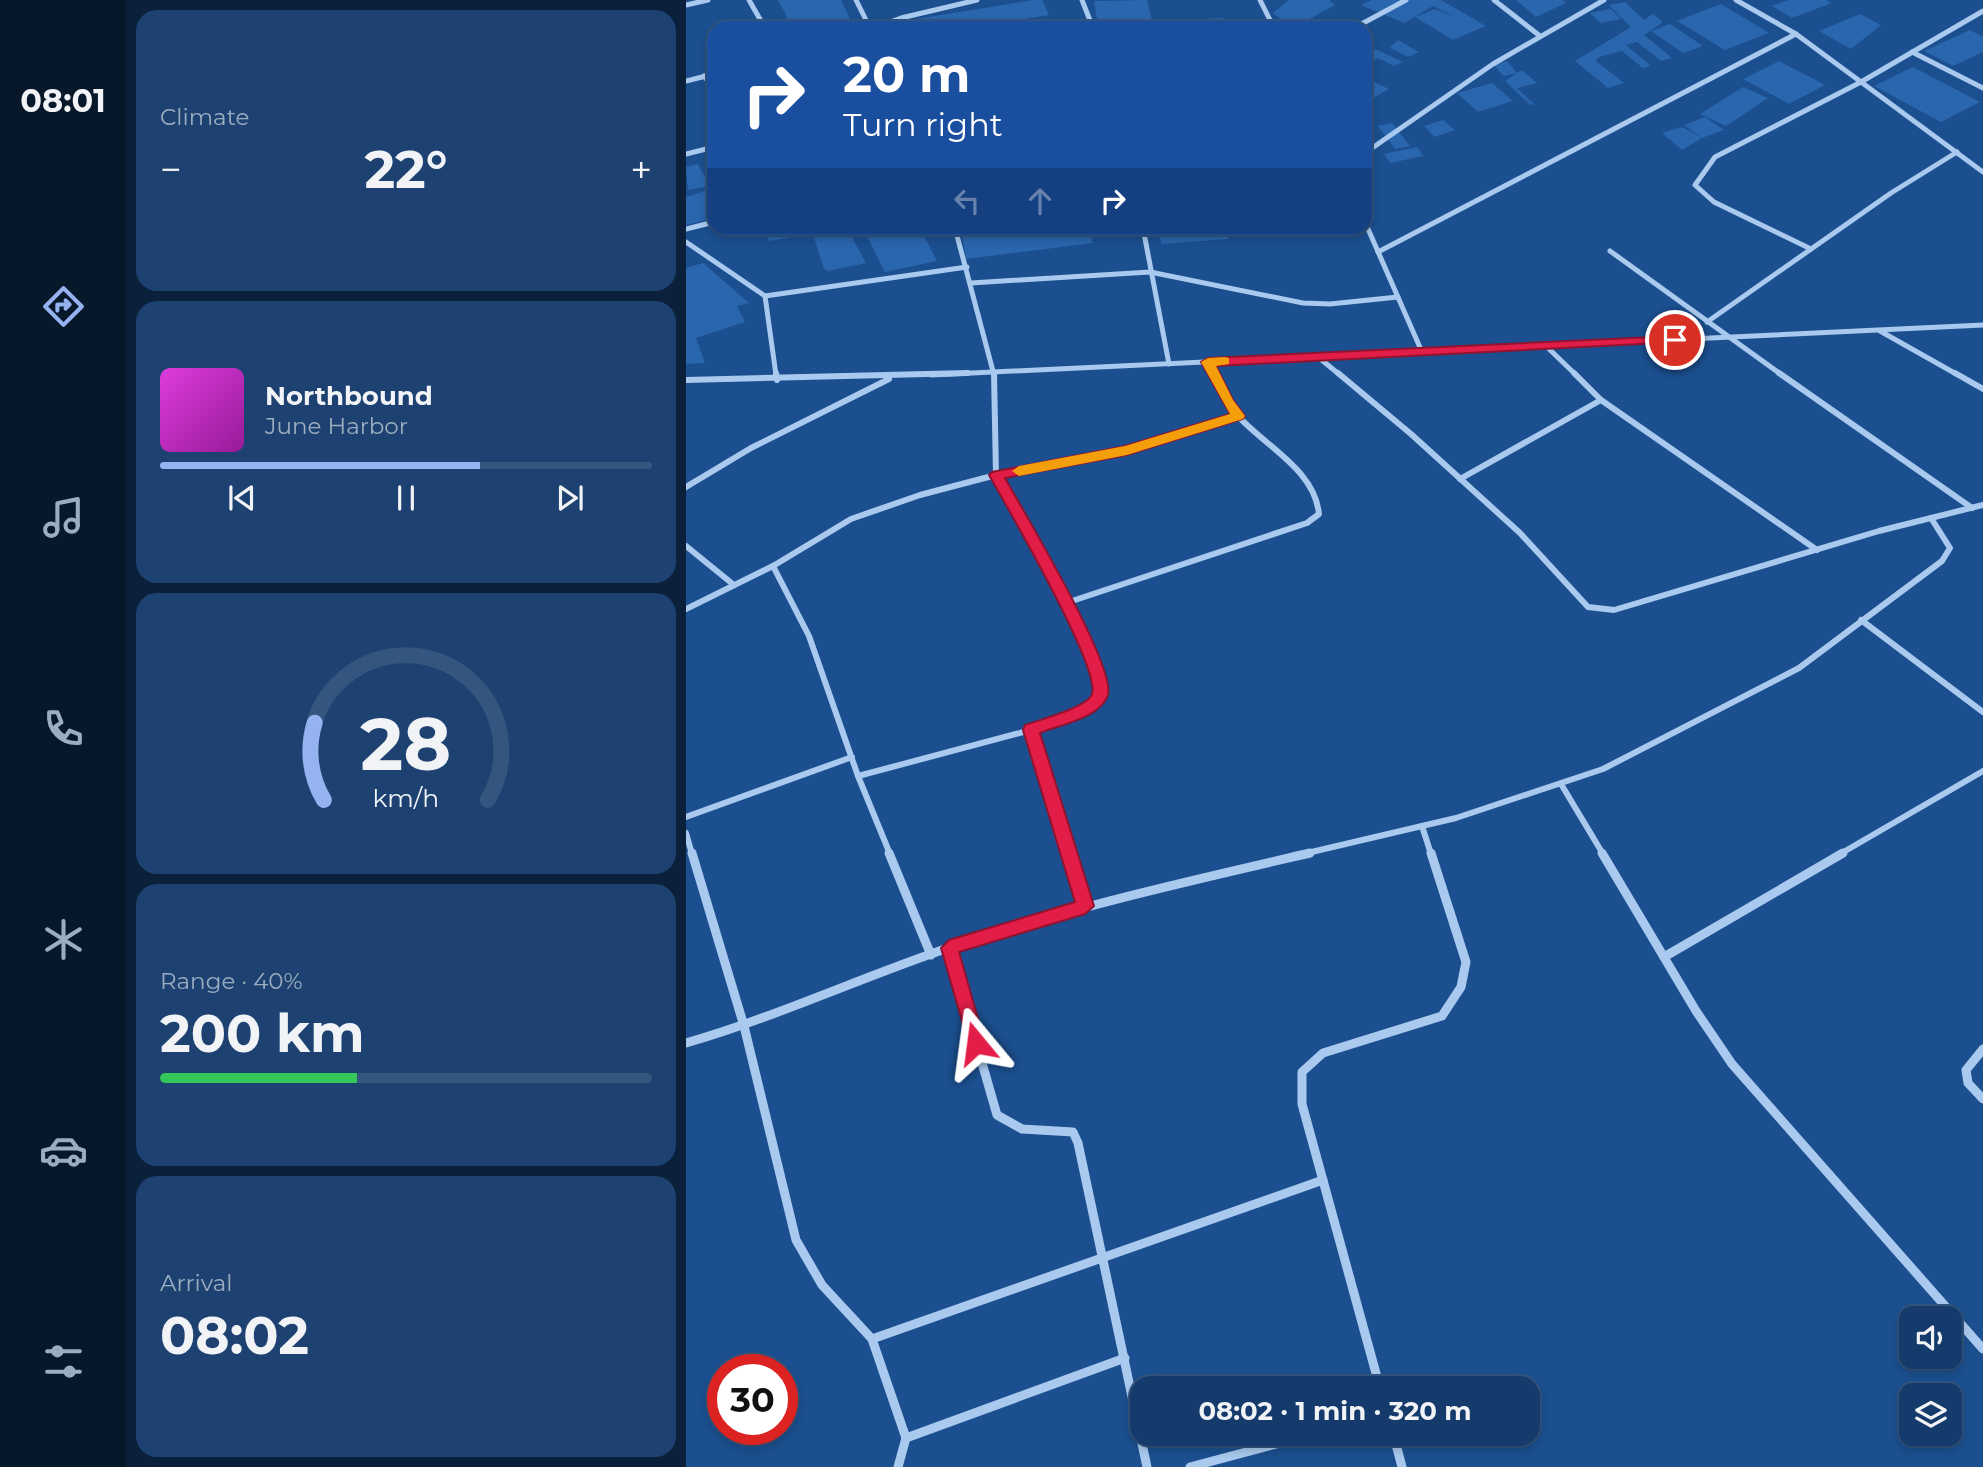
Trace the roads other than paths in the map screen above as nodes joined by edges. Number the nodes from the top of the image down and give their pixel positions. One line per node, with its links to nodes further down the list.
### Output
1 (708, 0): 11 (street)
2 (749, 0): 13 (street)
3 (856, 0): 14 (street)
4 (977, 0): 15 (street)
5 (1082, 0): 16 (street)
6 (1260, 0): 17 (street)
7 (1406, 0): 18 (street)
8 (1494, 0): 20 (street)
9 (1604, 0): 20 (street)
10 (1736, 0): 19 (street)
11 (686, 5)
12 (1983, 11): 21 (street)
13 (761, 21)
14 (868, 21)
15 (892, 21)
16 (1090, 21)
17 (1270, 21)
18 (1367, 21)
19 (1797, 34): 26 (street); 41 (street)
20 (1540, 36): 28 (street)
21 (1912, 52): 26 (street); 27 (street)
22 (707, 75): 23 (street)
23 (704, 76): 24 (street); 25 (street)
24 (707, 80)
25 (686, 81)
26 (1861, 82): 30 (street); 39 (street)
27 (1983, 88)
28 (1372, 148)
29 (707, 149): 31 (street)
30 (1956, 152): 32 (street); 39 (street)
31 (686, 154)
32 (1983, 172)
33 (707, 224): 34 (street)
34 (686, 229)
35 (957, 235): 42 (street)
36 (1144, 235): 43 (street)
37 (1370, 235): 41 (street)
38 (686, 242): 45 (street)
39 (1811, 249): 47 (street)
40 (1610, 251): 47 (street)
41 (1378, 253): 46 (street)
42 (967, 267): 44 (street); 45 (street)
43 (1150, 272): 44 (street); 46 (street); 55 (street)
44 (971, 283): 56 (street)
45 (765, 296): 59 (street)
46 (1398, 297): 52 (street)
47 (1707, 322): 50 (street)
48 (1983, 325): 49 (street)
49 (1879, 330): 50 (street); 60 (street)
50 (1727, 337): 51 (street); 67 (street)
51 (1546, 346): 52 (street); 61 (street)
52 (1422, 352): 53 (street)
53 (1318, 357): 54 (street); 64 (street)
54 (1208, 362): 55 (street); 62 (street)
55 (1169, 364): 56 (street)
56 (994, 373): 57 (street); 63 (street)
57 (892, 377): 59 (street); 65 (street)
58 (686, 380): 59 (street)
59 (777, 380)
60 (1983, 389)
61 (1601, 400): 64 (street); 70 (street)
62 (1238, 416): 63 (street); 73 (street)
63 (996, 475): 71 (street); 73 (street)
64 (1460, 479): 70 (street)
65 (686, 487)
66 (1983, 505): 67 (street)
67 (1972, 508): 68 (street)
68 (1931, 518): 70 (street); 75 (street)
69 (686, 547): 72 (street)
70 (1817, 550)
71 (773, 566): 72 (street); 78 (street)
72 (734, 585): 74 (street)
73 (1066, 603): 77 (street)
74 (686, 609)
75 (1861, 621): 76 (street); 81 (street)
76 (1983, 712)
77 (1031, 730): 80 (street); 85 (street)
78 (852, 757): 80 (street); 82 (street)
79 (1983, 771): 88 (street)
80 (858, 776): 87 (street)
81 (1561, 784): 83 (street); 88 (street)
82 (686, 817)
83 (1422, 826): 85 (street); 93 (street)
84 (686, 832): 89 (street)
85 (1085, 906): 86 (street)
86 (949, 948): 87 (street); 94 (street)
87 (931, 955): 89 (street)
88 (1664, 957): 96 (street)
89 (744, 1027): 90 (street); 95 (street)
90 (686, 1044)
91 (1983, 1049): 92 (street)
92 (1983, 1099)
93 (1323, 1180): 94 (street); 98 (street)
94 (1102, 1257): 95 (street); 97 (street)
95 (872, 1339): 99 (street)
96 (1983, 1349)
97 (1125, 1359): 99 (street); 103 (street)
98 (1377, 1376)
99 (906, 1438): 102 (street)
100 (1268, 1446): 104 (street)
101 (1396, 1446): 105 (street)
102 (898, 1467)
103 (1147, 1467)
104 (1190, 1467)
105 (1402, 1467)

